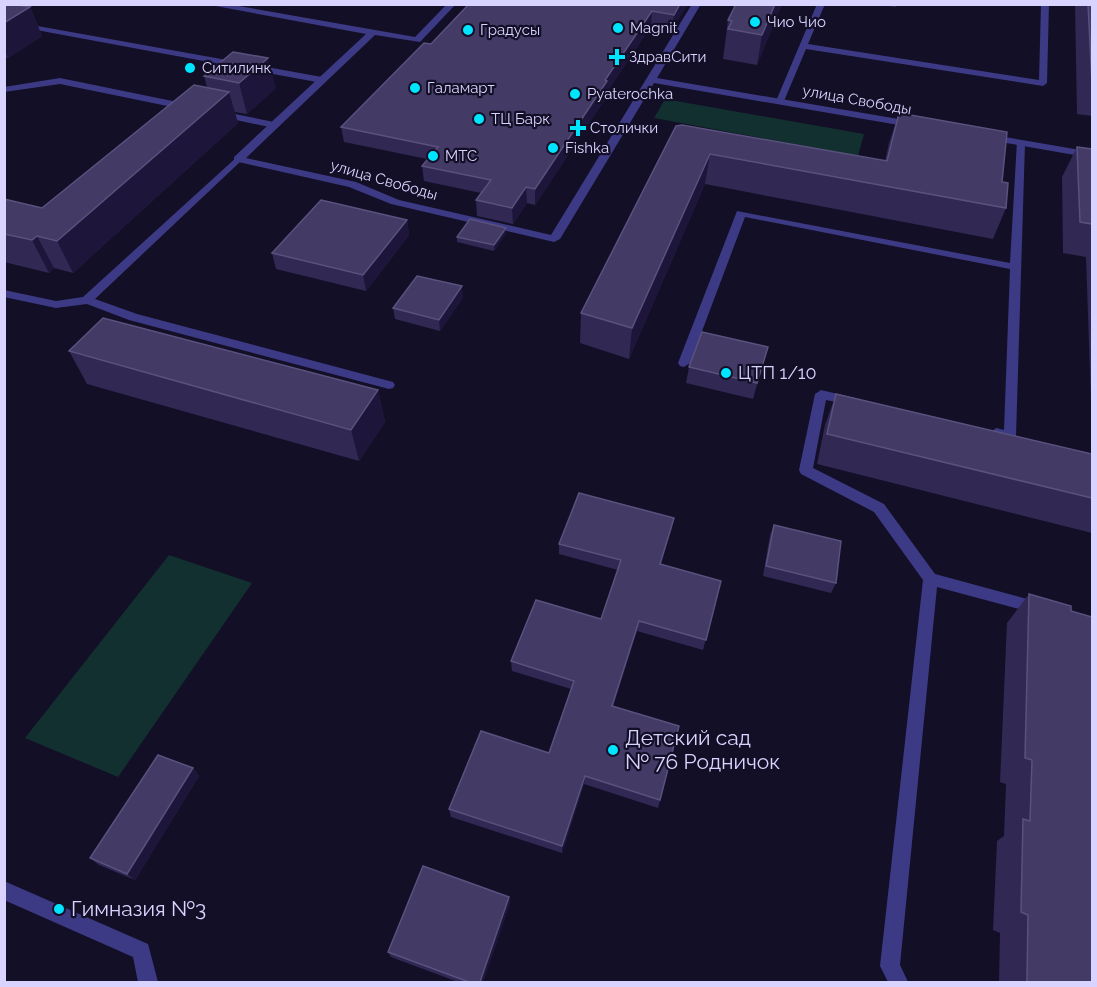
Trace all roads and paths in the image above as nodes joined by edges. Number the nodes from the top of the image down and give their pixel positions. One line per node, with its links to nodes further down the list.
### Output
1 (209, 4): 7 (street)
2 (452, 4): 7 (street)
3 (698, 4): 10 (street, улица Свободы)
4 (820, 4): 8 (lane)
5 (1045, 4): 8 (lane)
6 (4, 22): 9 (lane)
7 (373, 32): 9 (street)
8 (803, 46): 12 (lane)
9 (322, 80): 15 (street)
10 (653, 80): 12 (street, улица Свободы); 20 (street, улица Свободы)
11 (4, 90): 14 (lane)
12 (780, 101): 16 (street, улица Свободы)
13 (207, 111): 15 (lane)
14 (187, 116)
15 (274, 124): 20 (street)
16 (928, 127)
17 (974, 135): 18 (street)
18 (1020, 143): 19 (street); 21 (lane)
19 (1092, 155)
20 (238, 159): 23 (lane)
21 (1014, 267): 24 (lane); 27 (lane)
22 (4, 293): 23 (lane)
23 (87, 300): 25 (lane)
24 (684, 363)
25 (389, 385)
26 (866, 404): 28 (lane)
27 (988, 431)
28 (930, 579): 29 (lane); 32 (lane)
29 (1049, 611)
30 (4, 890): 31 (lane)
31 (148, 982)
32 (898, 982)

